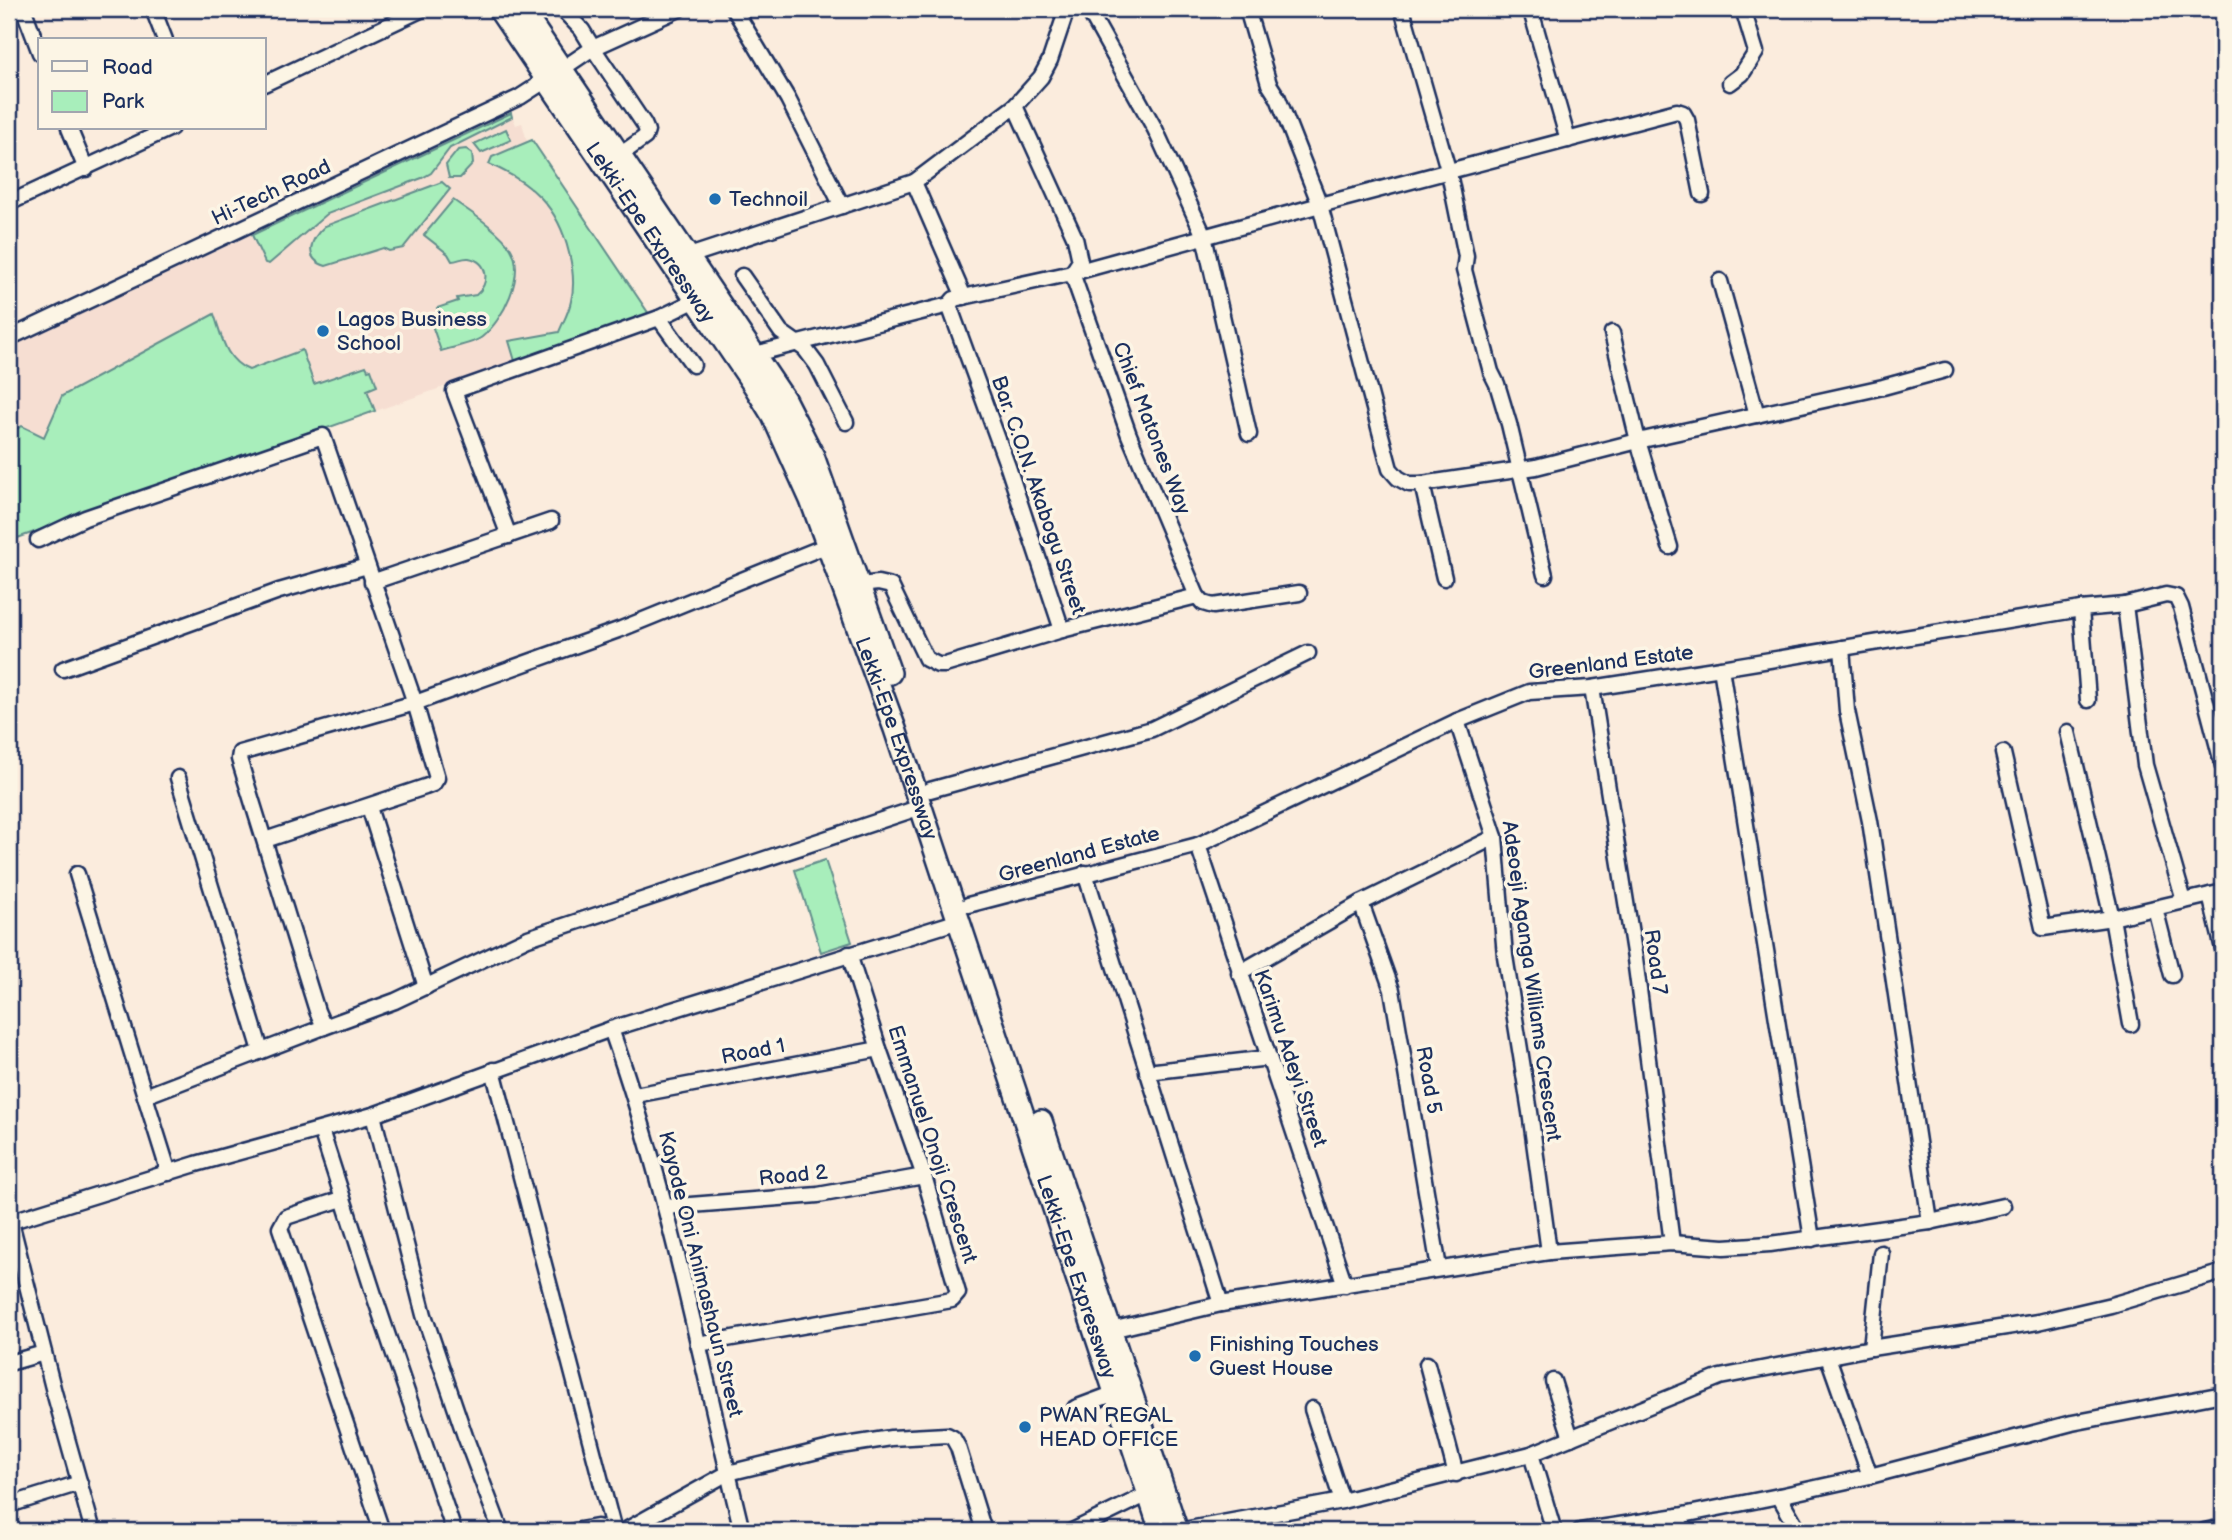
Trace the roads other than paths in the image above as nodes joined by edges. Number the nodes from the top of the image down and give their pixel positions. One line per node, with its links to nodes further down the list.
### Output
1 (153, 9): 15 (street)
2 (423, 9): 19 (street)
3 (499, 9): 18 (highway, Lekki-Epe Expressway)
4 (521, 9): 18 (highway, Lekki-Epe Expressway)
5 (562, 9): 17 (street)
6 (679, 9): 17 (street, Hi-Tech Road)
7 (734, 9): 32 (street)
8 (1067, 9): 21 (street)
9 (1088, 9): 33 (street)
10 (1247, 9): 31 (street)
11 (1402, 9): 27 (street)
12 (1743, 9): 20 (street)
13 (1531, 11): 24 (street)
14 (25, 13): 16 (street)
15 (165, 38)
16 (38, 48)
17 (593, 48): 18 (street, Hi-Tech Road); 25 (street)
18 (552, 71): 25 (highway, Lekki-Epe Expressway); 39 (highway, Lekki-Epe Expressway); 43 (street, Hi-Tech Road)
19 (266, 83)
20 (1730, 83)
21 (1014, 106): 28 (street); 35 (street)
22 (70, 130): 26 (street)
23 (167, 130): 26 (street)
24 (1568, 140): 27 (street); 29 (street)
25 (620, 155): 34 (highway, Lekki-Epe Expressway)
26 (86, 169): 30 (street)
27 (1448, 173): 31 (street); 52 (street)
28 (914, 182): 32 (street); 38 (street)
29 (1702, 194)
30 (9, 203)
31 (1320, 205): 33 (street); 53 (street)
32 (842, 206): 34 (street)
33 (1205, 236): 35 (street); 50 (street)
34 (689, 256): 45 (highway, Lekki-Epe Expressway)
35 (1072, 274): 38 (street); 65 (street, Chief Matones Way)
36 (742, 276): 44 (street)
37 (1720, 281): 48 (street)
38 (964, 297): 40 (street)
39 (696, 300): 41 (street); 57 (highway, Lekki-Epe Expressway)
40 (949, 304): 44 (street); 68 (street, Bar. C.O.N. Akabogu Street)
41 (659, 318): 46 (street); 55 (street)
42 (1612, 333): 51 (street)
43 (9, 338)
44 (798, 344): 45 (street); 49 (street)
45 (755, 354): 63 (highway, Lekki-Epe Expressway)
46 (693, 365)
47 (1945, 370): 48 (street)
48 (1757, 415): 51 (street)
49 (846, 422)
50 (1249, 434)
51 (1638, 441): 52 (street); 58 (street)
52 (1520, 469): 53 (street); 60 (street)
53 (1416, 484): 61 (street)
54 (551, 521): 55 (street)
55 (509, 536): 62 (street)
56 (38, 540): 59 (street)
57 (828, 545): 75 (street); 81 (highway, Lekki-Epe Expressway)
58 (1670, 547)
59 (366, 566): 62 (street); 72 (street)
60 (1545, 575)
61 (1444, 578)
62 (372, 582): 75 (street)
63 (860, 585): 68 (street); 81 (highway, Lekki-Epe Expressway)
64 (1299, 593): 65 (street, Bar. C.O.N. Akabogu Street)
65 (1197, 596): 68 (street, Bar. C.O.N. Akabogu Street)
66 (2125, 605): 67 (street); 79 (street); 89 (street)
67 (2081, 609): 69 (street); 74 (street)
68 (1062, 630)
69 (1842, 648): 71 (street); 118 (street)
70 (1308, 653): 81 (street)
71 (1721, 668): 73 (street, Greenland Estate); 119 (street, Greenland Estate)
72 (62, 669)
73 (1592, 688): 76 (street, Greenland Estate); 120 (street, Road 7)
74 (2088, 700)
75 (415, 703): 82 (street); 84 (street)
76 (1457, 721): 83 (street, Adeoeji Aganga Williams Crescent); 85 (street, Greenland Estate)
77 (2068, 732): 93 (street)
78 (2003, 753): 93 (street)
79 (2223, 766)
80 (178, 778): 104 (street)
81 (925, 798): 92 (highway, Lekki-Epe Expressway); 98 (street)
82 (369, 807): 84 (street); 98 (street)
83 (1495, 838): 90 (street); 121 (street, Adeoeji Aganga Williams Crescent)
84 (265, 840): 100 (street)
85 (1198, 845): 86 (street, Greenland Estate); 96 (street, Karimu Adeyi Street)
86 (1085, 873): 92 (street, Greenland Estate); 107 (street)
87 (77, 874): 109 (street)
88 (2217, 894): 89 (street); 94 (street)
89 (2185, 901): 91 (street)
90 (1361, 903): 96 (street); 123 (street, Road 5)
91 (2155, 908): 93 (street); 97 (street)
92 (963, 913): 95 (street, Greenland Estate); 102 (highway, Lekki-Epe Expressway)
93 (2112, 918): 99 (street)
94 (2223, 949)
95 (849, 954): 101 (street, Greenland Estate); 103 (street, Emmanuel Onoji Crescent)
96 (1239, 972): 105 (street, Karimu Adeyi Street)
97 (2172, 975)
98 (426, 987): 100 (street)
99 (2131, 1024)
100 (324, 1027): 104 (street)
101 (611, 1029): 106 (street, Greenland Estate); 108 (street, Kayode Oni Animashaun Street)
102 (1008, 1048): 127 (highway, Lekki-Epe Expressway); 135 (highway, Lekki-Epe Expressway)
103 (879, 1049): 108 (street, Road 1); 113 (street, Emmanuel Onoji Crescent)
104 (261, 1051): 109 (street)
105 (1269, 1058): 107 (street); 125 (street, Karimu Adeyi Street)
106 (493, 1070): 110 (street, Greenland Estate); 156 (street)
107 (1147, 1072): 126 (street)
108 (635, 1095): 116 (street, Kayode Oni Animashaun Street)
109 (145, 1096): 112 (street)
110 (373, 1115): 111 (street, Greenland Estate); 154 (street)
111 (321, 1130): 112 (street, Greenland Estate); 114 (street)
112 (169, 1173): 117 (street, Greenland Estate)
113 (924, 1176): 116 (street, Road 2); 128 (street, Emmanuel Onoji Crescent)
114 (342, 1199): 152 (street); 153 (street)
115 (2003, 1206): 118 (street)
116 (665, 1207): 128 (street, Kayode Oni Animashaun Street)
117 (10, 1222): 130 (street)
118 (1930, 1222): 119 (street)
119 (1812, 1238): 120 (street)
120 (1672, 1243): 121 (street)
121 (1549, 1252): 123 (street)
122 (1881, 1253): 129 (street)
123 (1439, 1268): 125 (street)
124 (2223, 1272): 129 (street)
125 (1345, 1285): 126 (street)
126 (1221, 1304): 127 (street)
127 (1111, 1330): 162 (highway, Lekki-Epe Expressway)
128 (698, 1344): 141 (street, Kayode Oni Animashaun Street)
129 (1871, 1348): 131 (street)
130 (44, 1353): 132 (street); 144 (street)
131 (1828, 1357): 139 (street); 143 (street)
132 (9, 1363)
133 (1427, 1364): 142 (street)
134 (1553, 1381): 139 (street)
135 (1115, 1393): 137 (street); 145 (highway, Lekki-Epe Expressway)
136 (2223, 1394): 143 (street)
137 (1075, 1408)
138 (1312, 1409): 147 (street)
139 (1571, 1438): 140 (street)
140 (1531, 1454): 142 (street); 163 (street)
141 (728, 1473): 157 (street); 158 (street, Kayode Oni Animashaun Street); 159 (street)
142 (1457, 1474): 147 (street)
143 (1870, 1476): 146 (street)
144 (80, 1483): 148 (street); 151 (street)
145 (1148, 1494): 160 (street); 161 (highway, Lekki-Epe Expressway)
146 (1779, 1496): 149 (street); 166 (street)
147 (1342, 1500): 162 (street)
148 (9, 1505)
149 (1678, 1516): 164 (street); 165 (street)
150 (2223, 1527): 167 (street)
151 (93, 1531)
152 (382, 1531)
153 (454, 1531)
154 (501, 1531)
155 (574, 1531): 156 (street)
156 (614, 1531)
157 (624, 1531)
158 (742, 1531)
159 (984, 1531)
160 (1072, 1531)
161 (1161, 1531)
162 (1177, 1531)
163 (1553, 1531)
164 (1580, 1531)
165 (1682, 1531)
166 (1799, 1531)
167 (2204, 1531)

